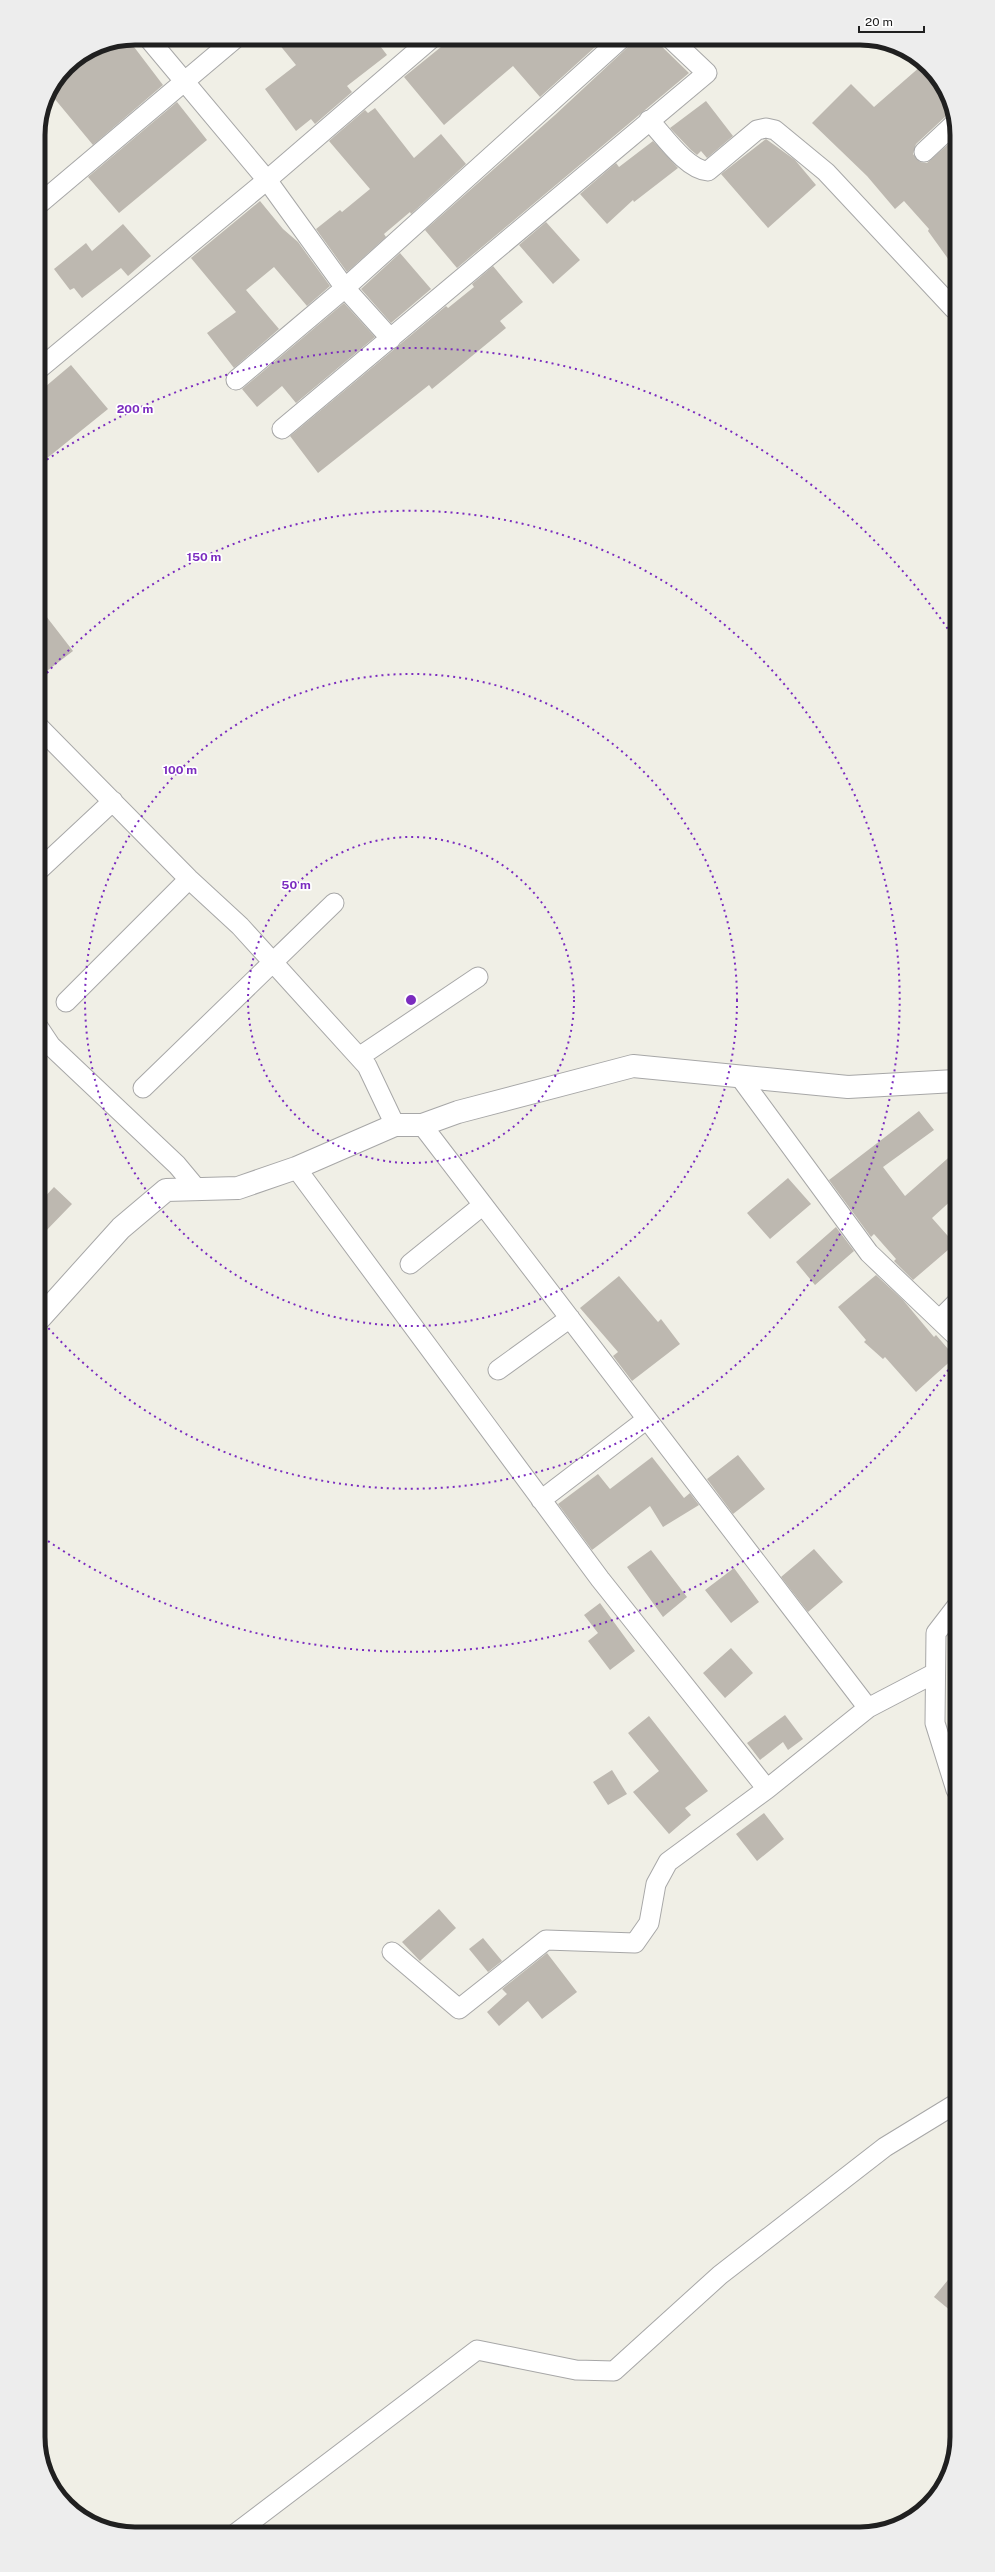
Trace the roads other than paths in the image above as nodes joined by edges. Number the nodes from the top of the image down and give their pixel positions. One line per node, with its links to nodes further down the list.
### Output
1 (154, 45): 6 (street)
2 (228, 45): 6 (street)
3 (424, 45): 10 (street)
4 (614, 45): 12 (street)
5 (677, 45): 7 (street)
6 (185, 81): 10 (street); 11 (street)
7 (649, 120): 13 (street); 14 (street)
8 (949, 128): 9 (street)
9 (924, 152)
10 (267, 180): 12 (street); 15 (street)
11 (45, 199)
12 (345, 288): 14 (street); 16 (street)
13 (950, 304)
14 (391, 340): 17 (street)
15 (45, 363)
16 (236, 380)
17 (282, 429)
18 (45, 733): 19 (street)
19 (113, 801): 20 (street); 21 (street)
20 (45, 864)
21 (189, 879): 23 (street); 25 (street)
22 (334, 903): 23 (street)
23 (273, 962): 27 (street); 30 (street)
24 (478, 977): 27 (street)
25 (66, 1002)
26 (45, 1037): 34 (street)
27 (359, 1057): 31 (street)
28 (739, 1076): 29 (street); 32 (street); 40 (street)
29 (950, 1080)
30 (143, 1088)
31 (395, 1125): 32 (street); 33 (street)
32 (422, 1125): 35 (street)
33 (296, 1168): 34 (street); 44 (street)
34 (197, 1189): 38 (street)
35 (484, 1205): 36 (street); 39 (street)
36 (410, 1264)
37 (950, 1309): 40 (street)
38 (45, 1312)
39 (570, 1318): 42 (street); 43 (street)
40 (940, 1319): 41 (street)
41 (950, 1330)
42 (498, 1370)
43 (647, 1419): 44 (street); 47 (street)
44 (541, 1500): 49 (street)
45 (950, 1615): 46 (street)
46 (935, 1673): 47 (street); 48 (street)
47 (868, 1708): 49 (street)
48 (950, 1771)
49 (767, 1788): 50 (street)
50 (392, 1952)
51 (950, 2107): 52 (street)
52 (244, 2527)

